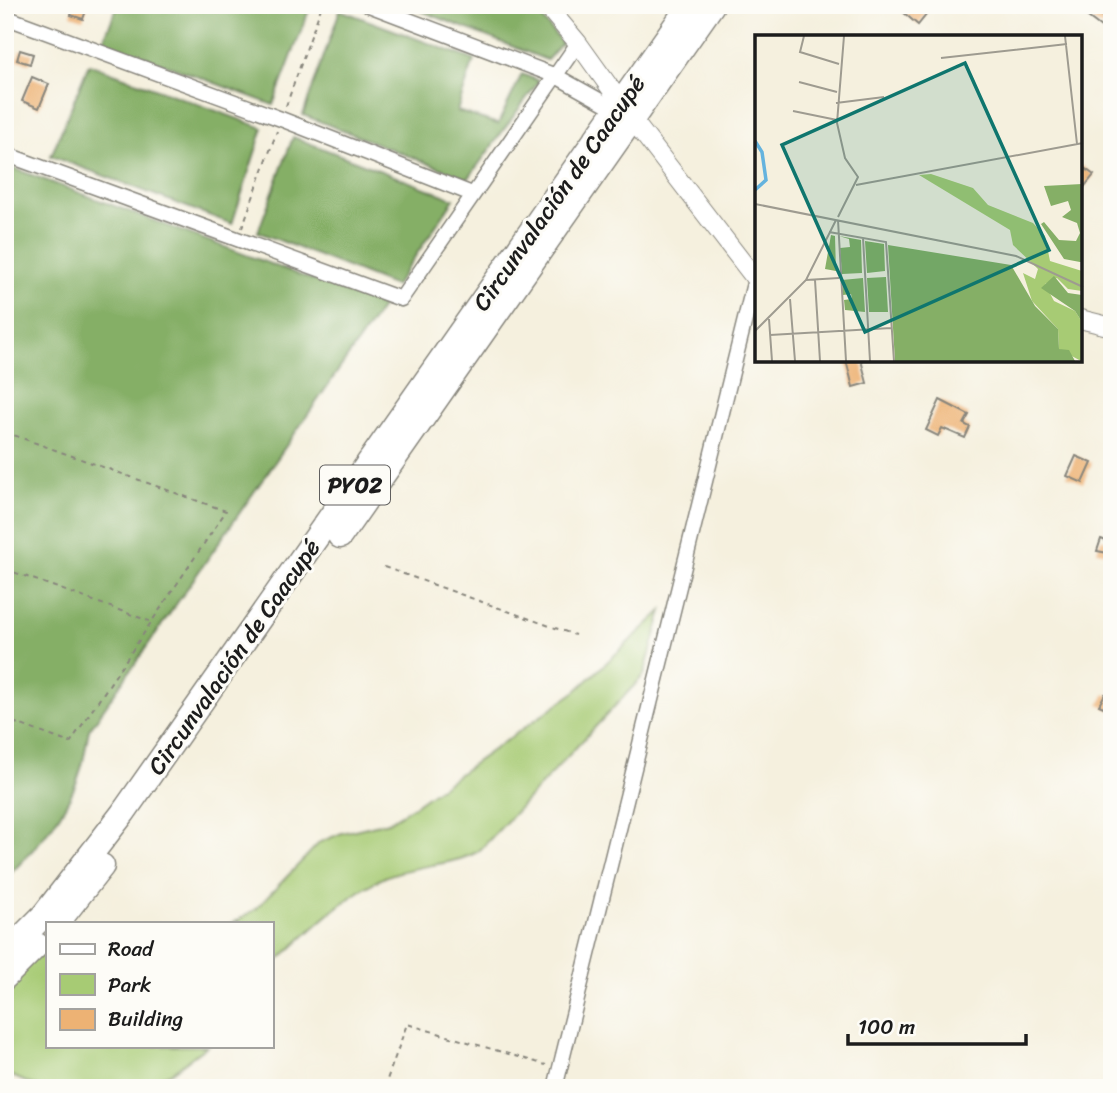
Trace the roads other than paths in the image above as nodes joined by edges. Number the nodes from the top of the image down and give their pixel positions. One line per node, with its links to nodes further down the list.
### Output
1 (369, 5): 7 (street)
2 (546, 5): 6 (street)
3 (690, 5): 8 (highway, Circunvalación de Caacupé / PY02)
4 (712, 5): 8 (highway, Circunvalación de Caacupé / PY02)
5 (8, 16): 10 (street)
6 (579, 43): 7 (street); 8 (street)
7 (556, 76): 8 (street); 10 (street)
8 (623, 111): 11 (street); 15 (highway, Circunvalación de Caacupé / PY02); 17 (highway, Circunvalación de Caacupé / PY02)
9 (5, 154): 10 (street)
10 (472, 194)
11 (755, 279)
12 (755, 284): 19 (street)
13 (1082, 320): 14 (street)
14 (1112, 327)
15 (58, 922)
16 (46, 935): 18 (highway)
17 (5, 954)
18 (5, 977)
19 (555, 1088)

